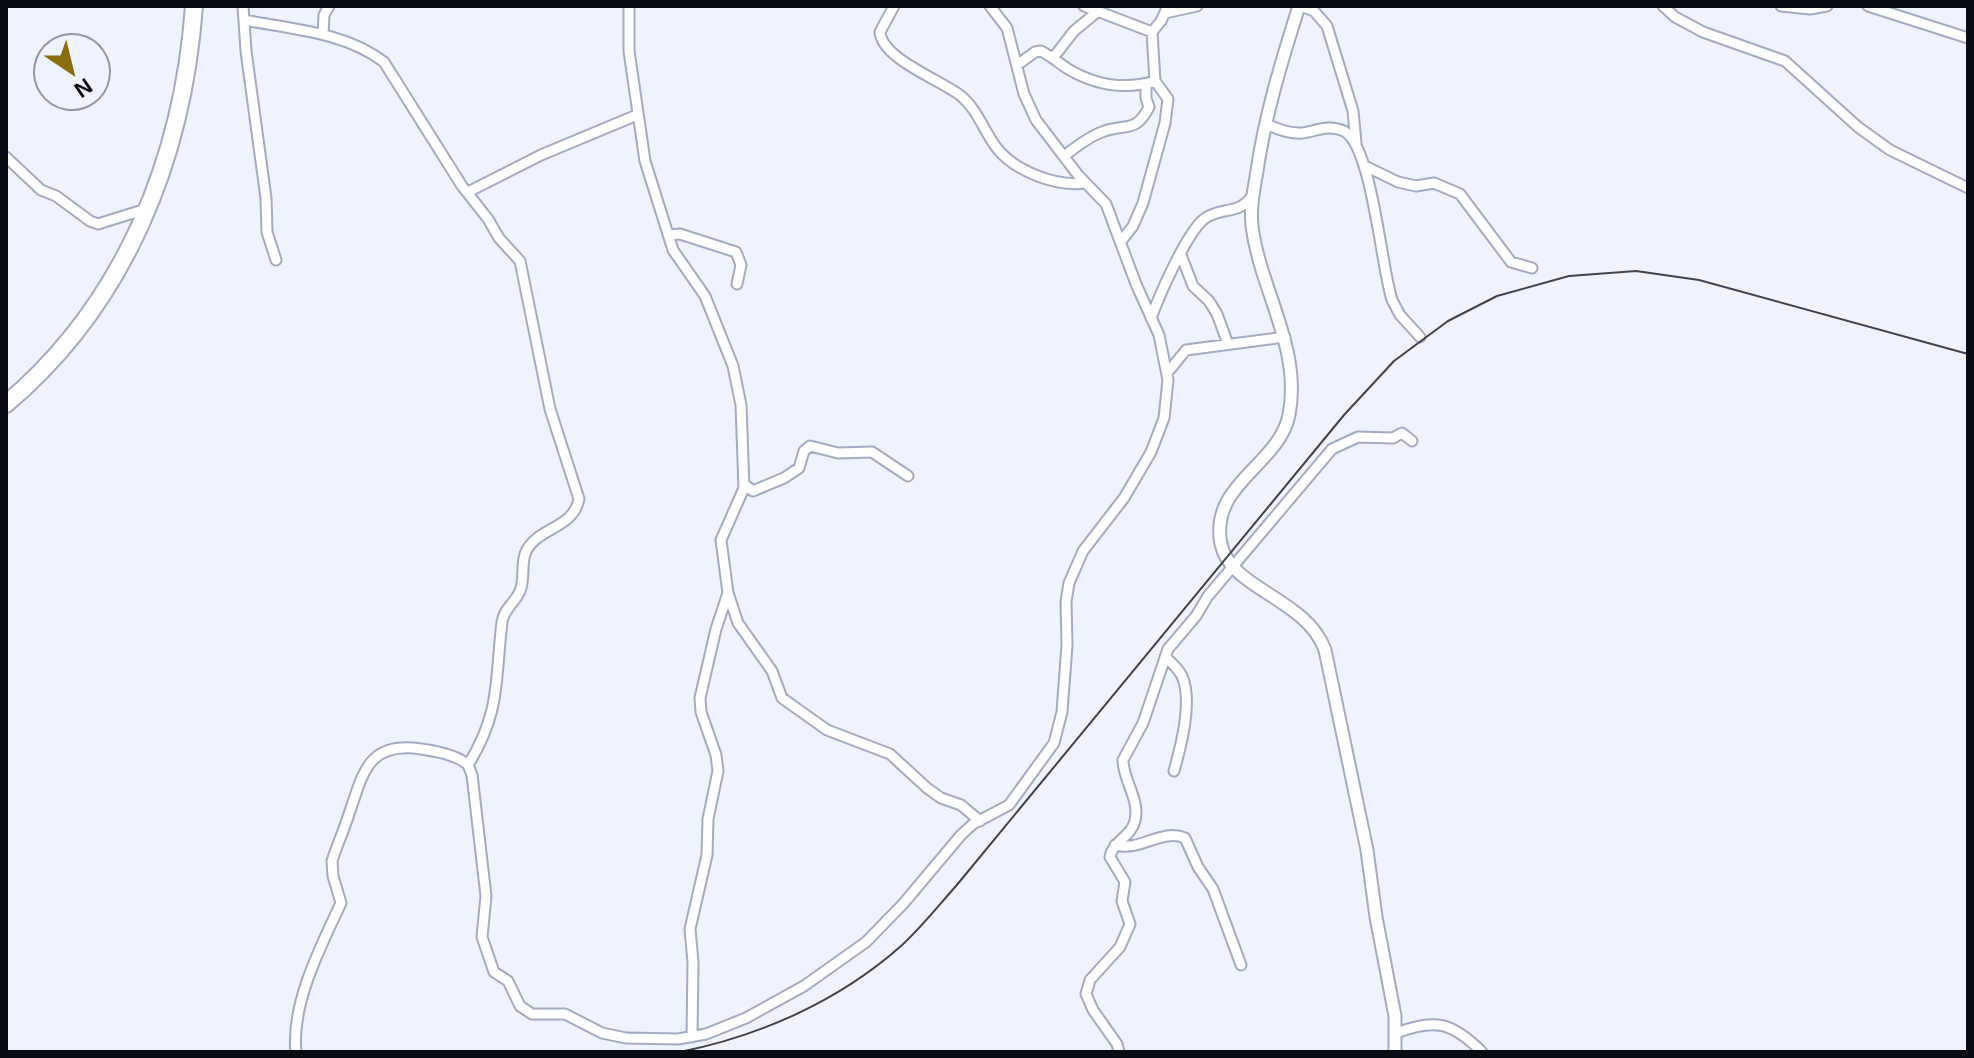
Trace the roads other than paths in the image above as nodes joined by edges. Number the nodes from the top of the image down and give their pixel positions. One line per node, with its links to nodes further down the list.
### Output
1 (194, 6): 33 (highway)
2 (243, 6): 16 (street)
3 (329, 6): 18 (street)
4 (629, 6): 23 (street)
5 (894, 6): 29 (street)
6 (990, 6): 21 (street)
7 (1084, 6): 15 (street)
8 (1197, 6): 14 (street)
9 (1300, 6): 24 (street); 25 (street)
10 (1663, 6): 30 (street)
11 (1781, 6): 12 (street)
12 (1827, 6)
13 (1868, 6): 19 (street)
14 (1166, 10): 17 (street)
15 (1097, 12): 17 (street); 20 (street)
16 (244, 20): 18 (street); 37 (street)
17 (1152, 32): 22 (street)
18 (323, 34): 31 (street)
19 (1968, 38)
20 (1053, 58): 21 (street); 22 (street)
21 (1017, 65): 26 (street)
22 (1151, 82): 26 (street); 35 (street)
23 (637, 115): 31 (street); 34 (street)
24 (1266, 124): 25 (street); 32 (street)
25 (1356, 143): 28 (street)
26 (1064, 156): 29 (street)
27 (6, 157): 33 (street)
28 (1365, 166): 38 (street); 42 (street)
29 (1085, 183): 35 (street)
30 (1968, 188)
31 (468, 192): 52 (street)
32 (1253, 195): 36 (street); 41 (street)
33 (149, 208): 45 (highway)
34 (668, 235): 39 (street); 48 (street)
35 (1122, 240): 40 (street)
36 (1181, 255): 40 (street); 43 (street)
37 (276, 260)
38 (1532, 268)
39 (737, 284)
40 (1151, 318): 44 (street)
41 (1285, 337): 43 (street); 49 (street)
42 (1420, 337)
43 (1228, 344): 44 (street)
44 (1168, 372): 54 (street)
45 (6, 404)
46 (1412, 441): 49 (street)
47 (908, 476): 48 (street)
48 (744, 484): 50 (street)
49 (1234, 566): 51 (street); 59 (street)
50 (728, 593): 54 (street); 60 (street)
51 (1165, 657): 53 (street); 55 (street)
52 (468, 765): 60 (street); 61 (street)
53 (1174, 771)
54 (980, 821): 60 (street)
55 (1133, 826): 56 (street); 57 (street)
56 (1147, 843): 57 (street); 58 (street)
57 (1115, 845): 62 (street)
58 (1241, 965)
59 (1396, 1033): 63 (street); 64 (street)
60 (692, 1037)
61 (296, 1052)
62 (1119, 1052)
63 (1395, 1052)
64 (1482, 1052)

